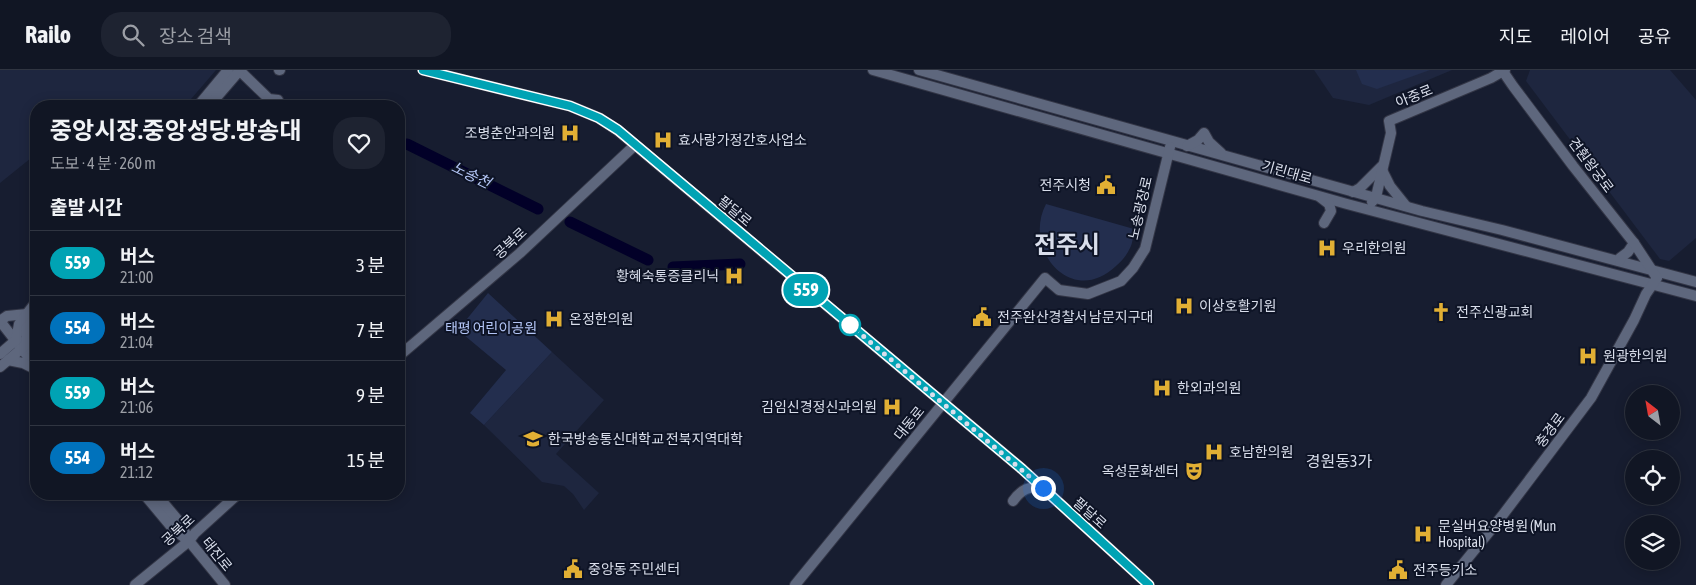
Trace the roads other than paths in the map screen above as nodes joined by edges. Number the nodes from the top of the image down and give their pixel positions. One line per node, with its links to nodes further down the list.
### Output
1 (228, 70): 7 (street)
2 (240, 70): 8 (street); 9 (street)
3 (423, 70): 11 (street, 팔달로)
4 (872, 70): 13 (street, 기린대로)
5 (919, 70): 10 (street, 기린대로)
6 (1504, 70): 15 (street, 아중로); 22 (street, 견훤왕궁로)
7 (203, 100)
8 (214, 100)
9 (278, 100)
10 (1172, 141): 12 (street, 기린대로); 13 (street, 노송광장로)
11 (635, 145): 32 (street, 공북로); 36 (street, 팔달로)
12 (1187, 146): 14 (street, 기린대로); 14 (street)
13 (1168, 153): 17 (street, 기린대로); 24 (street, 노송광장로)
14 (1223, 155): 16 (street, 기린대로)
15 (1382, 168): 16 (street); 18 (street, 아중로); 19 (street)
16 (1353, 192): 18 (street, 기린대로)
17 (1318, 195): 20 (street, 기린대로); 21 (street)
18 (1376, 197): 19 (street, 기린대로); 20 (street)
19 (1406, 206): 23 (street, 기린대로)
20 (1366, 208): 25 (street, 기린대로)
21 (1324, 223)
22 (1634, 243): 23 (street); 25 (street, 견훤왕궁로)
23 (1620, 261): 25 (street, 기린대로)
24 (1045, 278): 36 (street, 대동로)
25 (1654, 278): 26 (street, 기린대로); 27 (street, 기린대로); 47 (street, 충경로)
26 (1696, 282)
27 (1696, 296)
28 (30, 315): 30 (street)
29 (30, 320): 31 (street)
30 (0, 321): 31 (street)
31 (22, 344): 33 (street); 34 (street)
32 (405, 351)
33 (30, 354)
34 (3, 360): 35 (street)
35 (30, 366)
36 (943, 403): 37 (street, 팔달로); 45 (street, 대동로)
37 (1043, 488): 41 (street); 46 (street, 팔달로)
38 (149, 500): 42 (street, 태진로)
39 (161, 500): 42 (street, 태진로)
40 (231, 500): 42 (street, 공북로)
41 (1013, 501)
42 (189, 541): 43 (street, 공북로); 44 (street, 태진로)
43 (135, 585)
44 (225, 585)
45 (795, 585)
46 (1149, 585)
47 (1446, 585)

